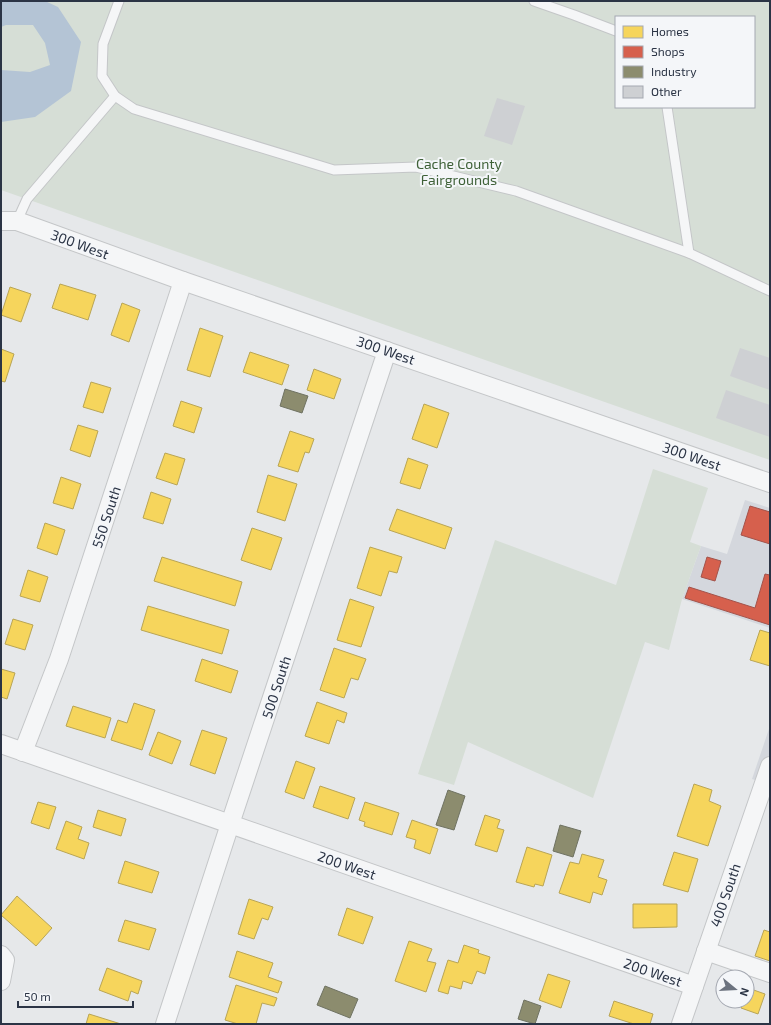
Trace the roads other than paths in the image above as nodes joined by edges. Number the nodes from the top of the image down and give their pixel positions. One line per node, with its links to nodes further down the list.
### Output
1 (119, 1): 4 (lane)
2 (534, 1): 3 (lane)
3 (615, 31)
4 (115, 96): 6 (lane); 7 (lane)
5 (667, 108): 7 (lane)
6 (9, 221): 8 (street, 300 West)
7 (689, 253): 9 (lane)
8 (183, 281): 10 (street, 300 West); 13 (street, 550 South)
9 (770, 291)
10 (387, 351): 11 (street, 300 West); 15 (street, 500 South)
11 (770, 483)
12 (1, 744): 13 (street, 200 West)
13 (24, 752): 15 (street, 200 West)
14 (770, 766): 16 (street, 400 South)
15 (230, 824): 20 (street, 200 West); 21 (street, 500 South)
16 (706, 951): 18 (street); 20 (street, 400 South)
17 (1, 955): 19 (street)
18 (770, 973)
19 (1, 981)
20 (694, 986): 22 (street, 400 South)
21 (165, 1024)
22 (681, 1024)

